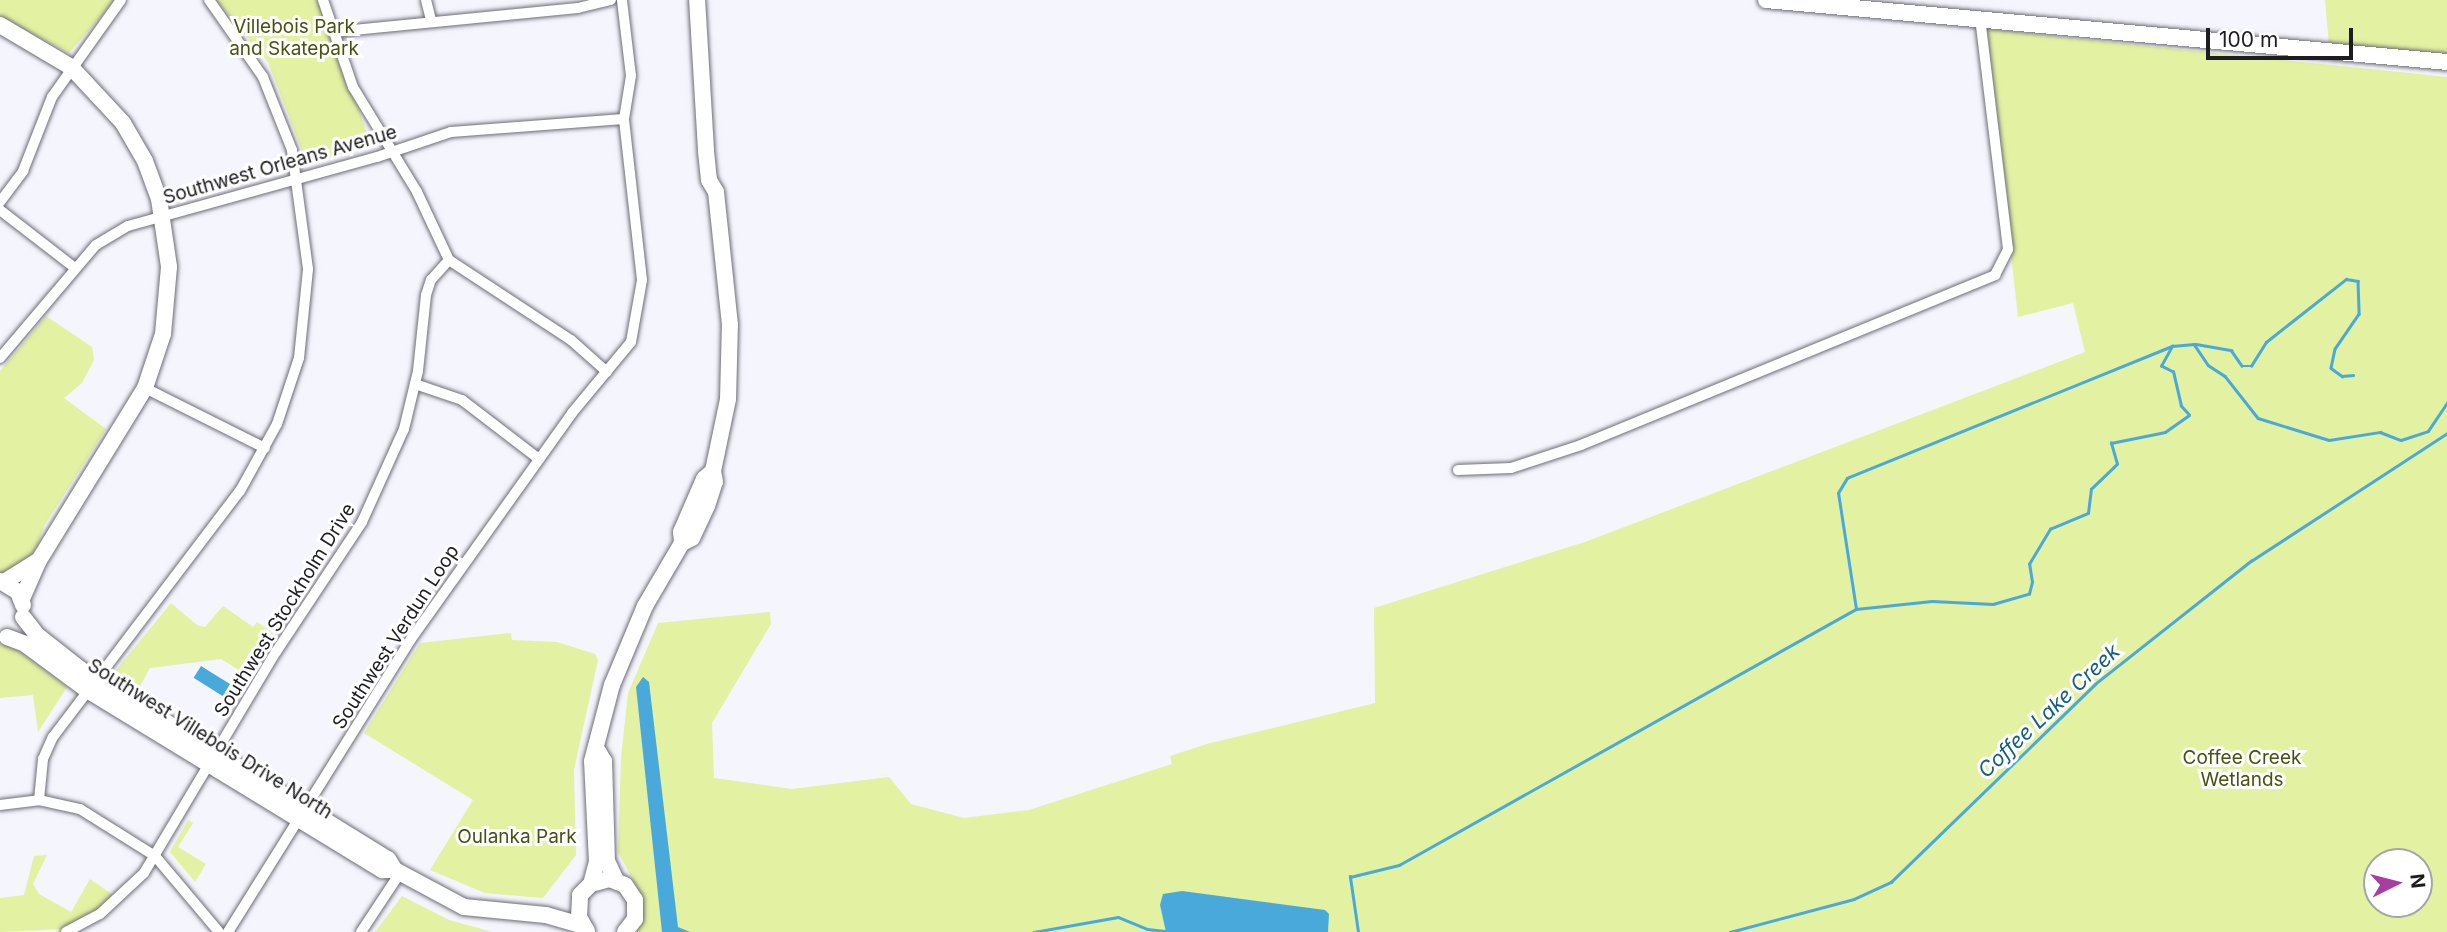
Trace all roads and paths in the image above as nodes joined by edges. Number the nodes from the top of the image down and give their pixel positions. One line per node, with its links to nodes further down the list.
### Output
1 (121, 0): 14 (street)
2 (209, 0): 17 (street)
3 (323, 0): 12 (street)
4 (426, 0): 10 (street)
5 (611, 0): 10 (street)
6 (622, 0): 15 (street, Southwest Verdun Loop)
7 (696, 0): 36 (main road)
8 (1766, 0): 9 (main road)
9 (1980, 19): 13 (main road); 29 (street)
10 (431, 20): 12 (street)
11 (0, 26): 14 (main road)
12 (334, 32): 16 (street)
13 (2447, 62)
14 (71, 67): 18 (street); 20 (main road)
15 (624, 119): 16 (street, Southwest Orleans Avenue); 24 (street, Southwest Verdun Loop)
16 (391, 152): 17 (street, Southwest Orleans Avenue); 21 (street)
17 (299, 178): 20 (street, Southwest Orleans Avenue); 27 (street)
18 (0, 202)
19 (0, 210): 22 (street)
20 (163, 216): 22 (street, Southwest Orleans Avenue); 26 (main road)
21 (449, 260): 24 (street); 25 (street, Southwest Stockholm Drive)
22 (75, 268): 23 (street, Southwest Orleans Avenue)
23 (0, 358)
24 (607, 372): 28 (street, Southwest Verdun Loop)
25 (415, 384): 28 (street); 37 (street, Southwest Stockholm Drive)
26 (145, 388): 27 (street); 30 (main road)
27 (265, 448): 35 (street)
28 (538, 460): 40 (street, Southwest Verdun Loop)
29 (1458, 470)
30 (39, 560): 31 (main road); 32 (main road)
31 (2, 581): 32 (main road)
32 (22, 599): 33 (main road)
33 (23, 617): 34 (main road); 35 (main road, Southwest Villebois Drive North)
34 (4, 638): 35 (main road, Southwest Villebois Drive North)
35 (92, 684): 37 (main road, Southwest Villebois Drive North); 38 (street)
36 (598, 751): 43 (main road); 44 (main road)
37 (213, 759): 40 (main road, Southwest Villebois Drive North); 41 (street, Southwest Stockholm Drive)
38 (39, 800): 39 (street); 41 (street)
39 (0, 804)
40 (304, 814): 42 (main road, Southwest Villebois Drive North); 51 (street, Southwest Verdun Loop)
41 (155, 856): 47 (street, Southwest Stockholm Drive); 50 (street)
42 (397, 872): 46 (main road, Southwest Villebois Drive North); 52 (street)
43 (616, 880): 44 (main road); 53 (main road)
44 (591, 884): 45 (main road)
45 (579, 898): 46 (main road); 48 (main road)
46 (546, 915): 48 (main road, Southwest Villebois Drive North)
47 (88, 928): 49 (street, Southwest Stockholm Drive)
48 (586, 928)
49 (66, 932)
50 (219, 932)
51 (229, 932)
52 (361, 932)
53 (625, 932)

